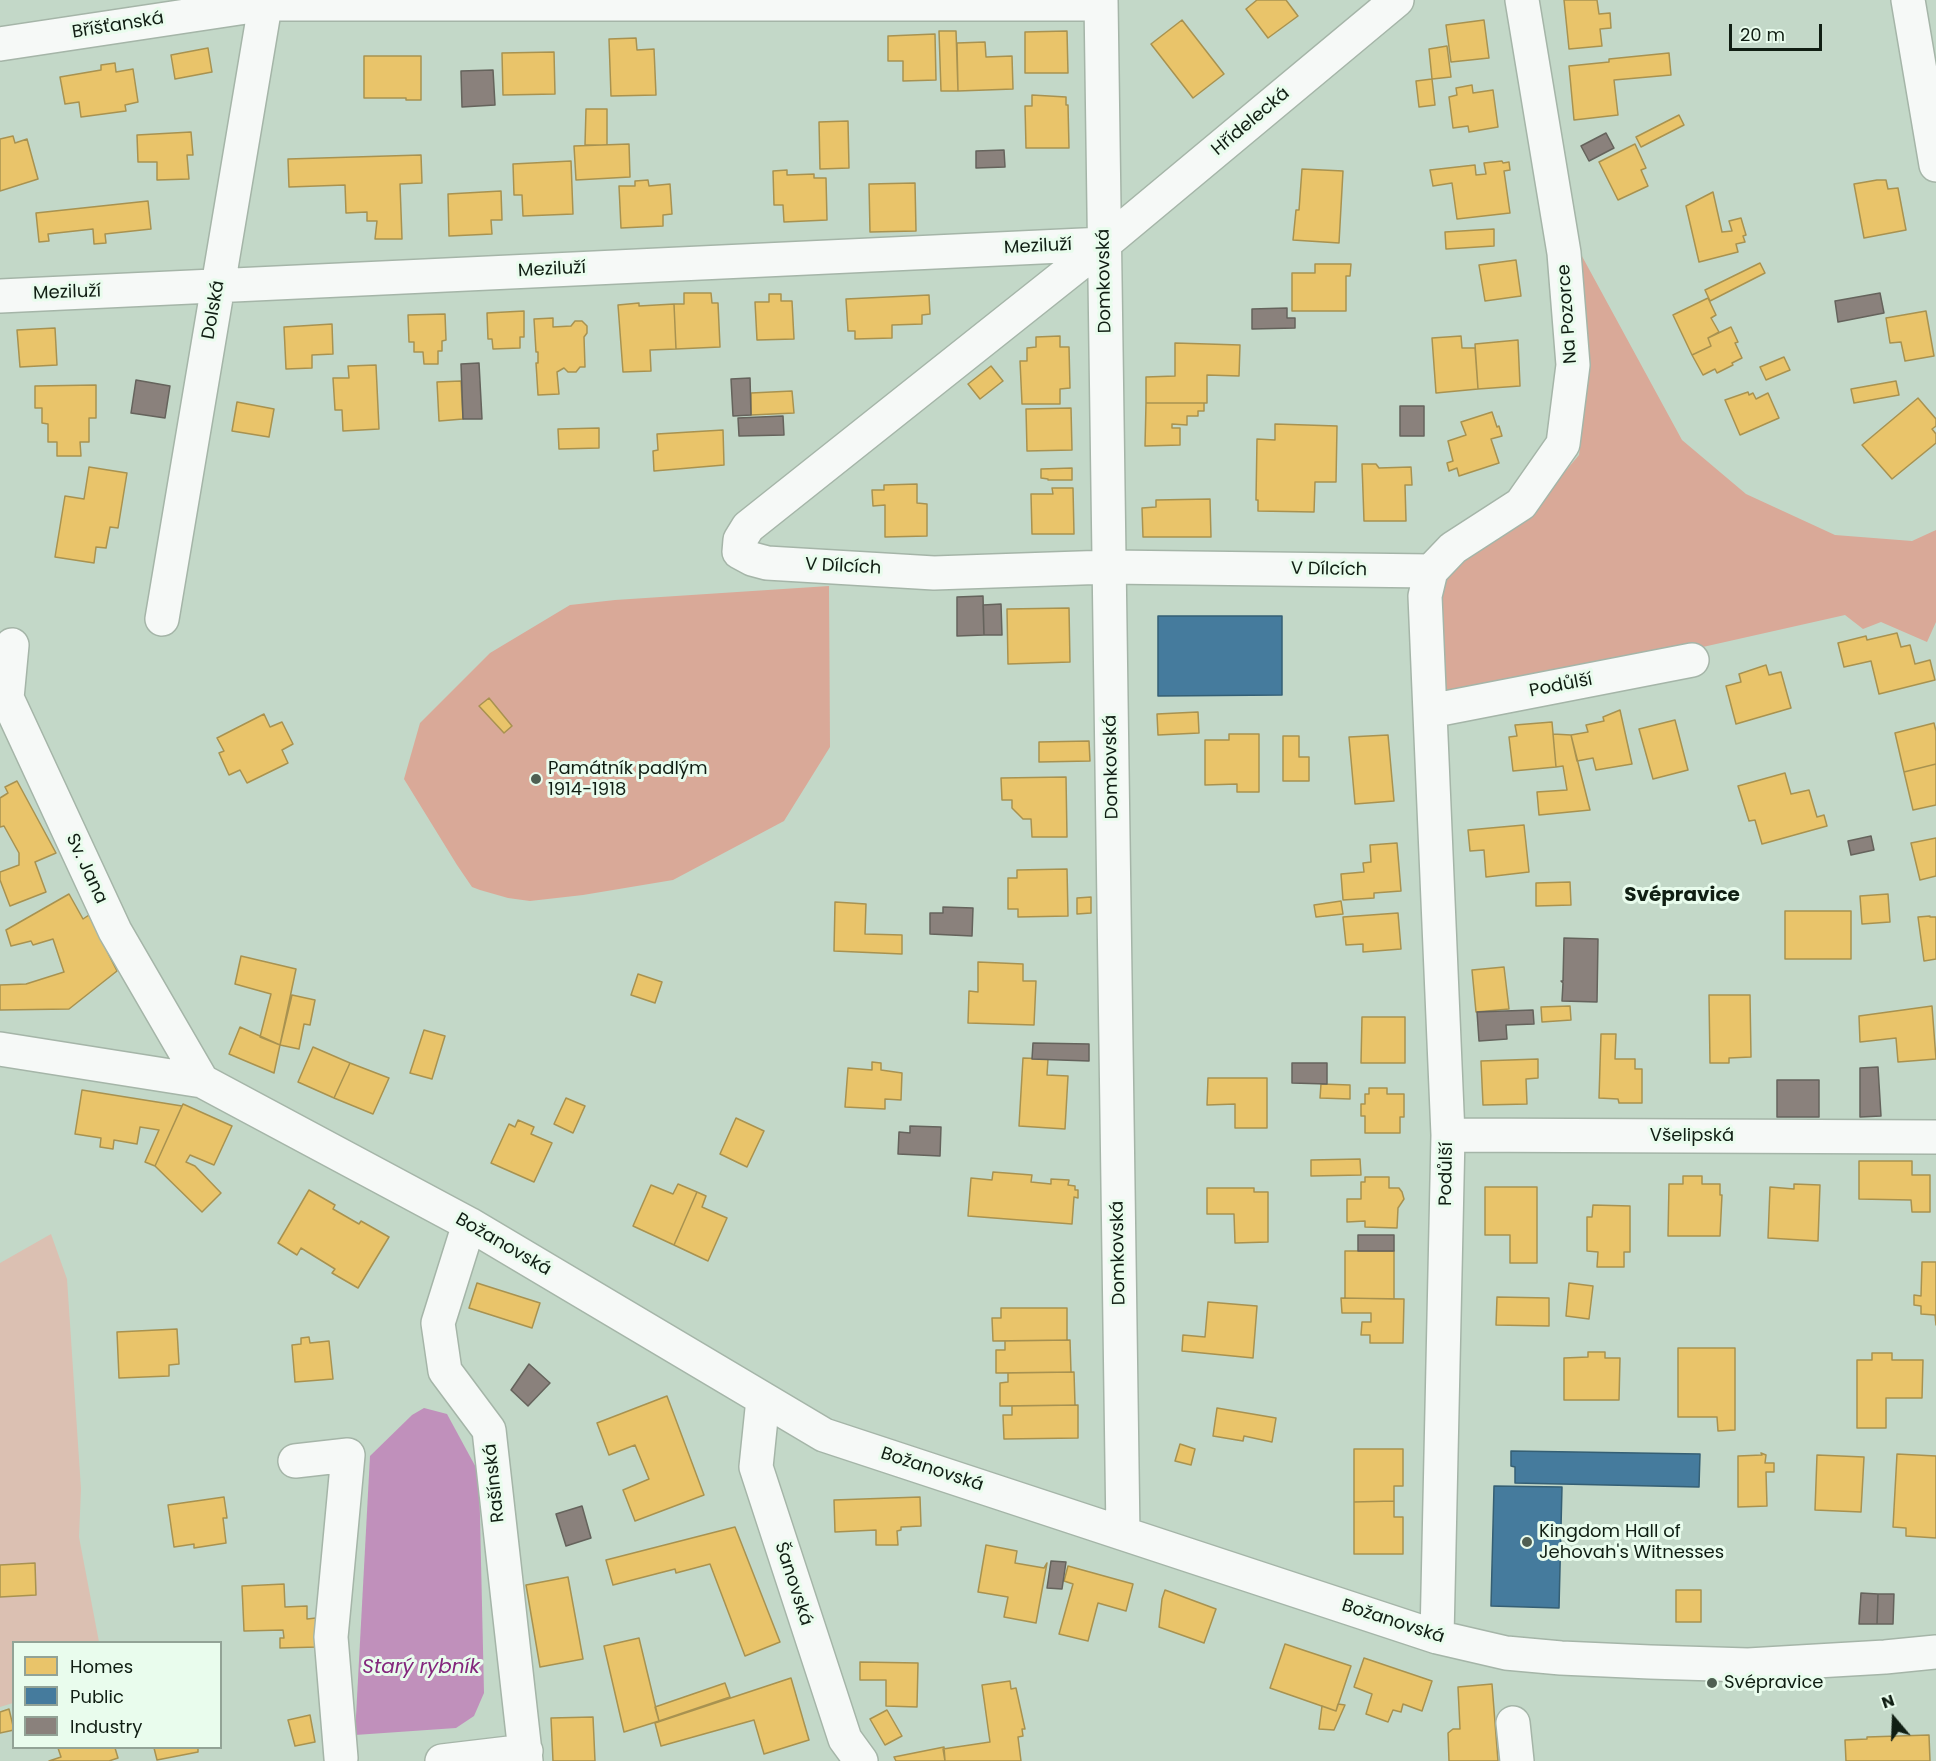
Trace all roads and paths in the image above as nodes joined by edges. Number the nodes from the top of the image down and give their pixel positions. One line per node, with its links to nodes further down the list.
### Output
1 (1397, 0): 8 (street, Hřídelecká)
2 (1522, 0): 12 (street, Na Pozorce)
3 (1908, 0): 7 (street)
4 (266, 2): 5 (street, Bříšťanská); 6 (street, Bříšťanská); 9 (street, Dolská)
5 (1101, 2): 8 (street, Domkovská)
6 (0, 44)
7 (1936, 165)
8 (1104, 244): 9 (street, Meziluží); 11 (street, Domkovská); 11 (street, V Dílcích)
9 (218, 286): 10 (street, Meziluží); 13 (street, Dolská)
10 (0, 296)
11 (1109, 567): 12 (street, V Dílcích); 24 (street, Domkovská)
12 (1431, 571): 16 (street, Podůlší)
13 (162, 619)
14 (12, 645): 18 (street, Sv. Jana)
15 (1692, 660): 16 (street, Podůlší)
16 (1430, 711): 19 (street, Podůlší)
17 (0, 1049): 18 (street, Božanovská)
18 (202, 1081): 21 (street, Božanovská)
19 (1448, 1135): 20 (street, Všelipská); 25 (street, Podůlší)
20 (1936, 1137)
21 (469, 1224): 22 (street, Božanovská); 28 (street, Rašínská)
22 (763, 1399): 24 (street, Božanovská); 31 (street, Šanovská)
23 (295, 1461): 29 (street)
24 (1123, 1533): 25 (street, Božanovská)
25 (1437, 1637): 26 (street, Božanovská)
26 (1936, 1652)
27 (1514, 1723): 32 (street)
28 (526, 1756): 30 (street)
29 (343, 1760)
30 (442, 1761)
31 (861, 1761)
32 (1517, 1761)

